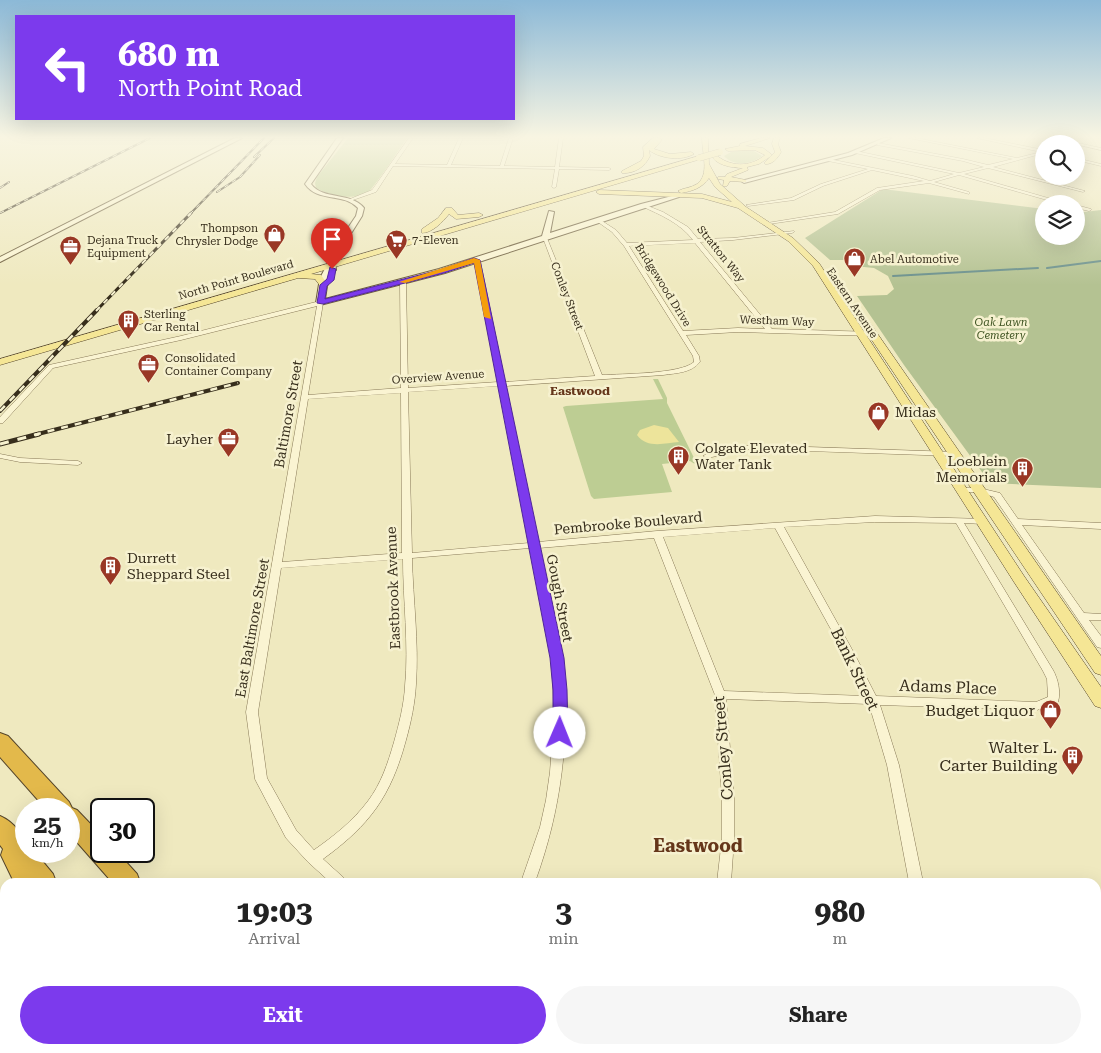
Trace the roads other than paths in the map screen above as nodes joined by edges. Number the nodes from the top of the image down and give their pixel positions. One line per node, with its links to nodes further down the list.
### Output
1 (143, 187): 40 (street)
2 (310, 187): 24 (street)
3 (377, 187): 24 (street)
4 (587, 187): 19 (main road)
5 (592, 187): 19 (main road, North Point Boulevard)
6 (594, 187): 19 (main road, North Point Boulevard)
7 (647, 187): 8 (main road)
8 (694, 187)
9 (721, 187): 32 (main road, Eastern Avenue)
10 (729, 187): 23 (main road, Eastern Avenue)
11 (738, 187): 23 (main road)
12 (816, 187): 26 (street)
13 (892, 187): 34 (street)
14 (947, 187): 18 (street)
15 (1007, 187): 21 (street)
16 (1069, 187): 17 (street)
17 (1083, 191)
18 (967, 193)
19 (569, 194): 20 (main road); 27 (main road, North Point Boulevard); 30 (main road); 31 (main road, North Point Boulevard)
20 (694, 195): 22 (main road); 32 (main road)
21 (1035, 195)
22 (676, 197): 25 (street)
23 (739, 198): 26 (main road, Eastern Avenue)
24 (352, 200): 42 (street, Baltimore Street)
25 (643, 205): 33 (street); 38 (street, Stratton Way)
26 (748, 205): 34 (main road, Eastern Avenue)
27 (524, 209): 30 (main road); 42 (main road, North Point Boulevard)
28 (1085, 209): 29 (street)
29 (1089, 210)
30 (551, 212): 37 (street)
31 (482, 215): 35 (main road, North Point Boulevard); 35 (main road)
32 (755, 215): 34 (main road, Eastern Avenue)
33 (597, 220): 37 (street); 39 (street, Bridgewood Drive)
34 (772, 222): 36 (main road, Eastern Avenue)
35 (425, 231): 42 (main road, North Point Boulevard)
36 (788, 232): 38 (street); 46 (main road, Eastern Avenue)
37 (544, 238): 41 (street); 54 (street, Conley Street)
38 (698, 240): 39 (street); 48 (street, Stratton Way)
39 (626, 245): 49 (street, Bridgewood Drive)
40 (0, 260)
41 (476, 260): 43 (street); 55 (street, Gough Street)
42 (331, 262): 44 (main road, North Point Boulevard); 45 (street, Baltimore Street); 51 (main road, North Point Boulevard)
43 (403, 282): 47 (street); 56 (street, Eastbrook Avenue)
44 (266, 284): 45 (main road); 52 (main road, North Point Boulevard)
45 (324, 285): 47 (street, Baltimore Street)
46 (835, 285): 50 (main road, Eastern Avenue); 50 (main road, Eastern Avenue)
47 (320, 303): 57 (street, Baltimore Street); 58 (street)
48 (770, 331): 49 (street, Westham Way); 50 (street, Westham Way)
49 (681, 332): 53 (street, Bridgewood Drive)
50 (868, 334): 59 (main road, Eastern Avenue); 60 (main road, Eastern Avenue)
51 (0, 354)
52 (0, 362)
53 (692, 367): 54 (street, Overview Avenue)
54 (599, 378): 55 (street, Overview Avenue)
55 (501, 384): 56 (street, Overview Avenue); 72 (street, Gough Street)
56 (405, 391): 57 (street, Overview Avenue); 74 (street, Eastbrook Avenue)
57 (305, 398): 73 (street, Baltimore Street)
58 (0, 421)
59 (939, 453): 60 (street); 62 (street); 64 (main road, Eastern Avenue)
60 (954, 454): 65 (main road, Eastern Avenue)
61 (0, 456): 63 (street)
62 (707, 456)
63 (78, 463)
64 (962, 490): 65 (street); 67 (main road, Eastern Avenue)
65 (979, 490): 68 (main road, Eastern Avenue)
66 (958, 520): 67 (street, Pembrooke Boulevard); 69 (street, Pembrooke Boulevard); 81 (street, Adams Place)
67 (982, 521): 68 (main road); 82 (main road, Eastern Avenue)
68 (1008, 522): 70 (street); 76 (street, Eastern Avenue); 79 (main road, Eastern Avenue)
69 (778, 525): 71 (street, Pembrooke Boulevard); 81 (street, Bank Street)
70 (1101, 526)
71 (657, 534): 72 (street, Pembrooke Boulevard); 80 (street, Conley Street)
72 (534, 545): 74 (street, Pembrooke Boulevard); 93 (street, Gough Street)
73 (279, 548): 75 (street, East Baltimore Street)
74 (407, 555): 75 (street, Pembrooke Boulevard); 88 (street, Eastbrook Avenue)
75 (277, 565): 83 (street, East Baltimore Street)
76 (1081, 616): 77 (street); 78 (street, Eastern Avenue)
77 (1101, 617)
78 (1101, 644)
79 (1101, 669)
80 (720, 695): 81 (street, Adams Place); 94 (street, Conley Street)
81 (873, 701): 95 (street, Bank Street)
82 (1101, 701)
83 (256, 741): 88 (street)
84 (0, 742): 85 (highway)
85 (51, 798)
86 (0, 829): 89 (highway); 90 (highway)
87 (80, 830): 91 (highway)
88 (313, 858): 92 (street)
89 (25, 878)
90 (41, 878)
91 (124, 878)
92 (334, 878)
93 (529, 878)
94 (724, 878)
95 (915, 878)

